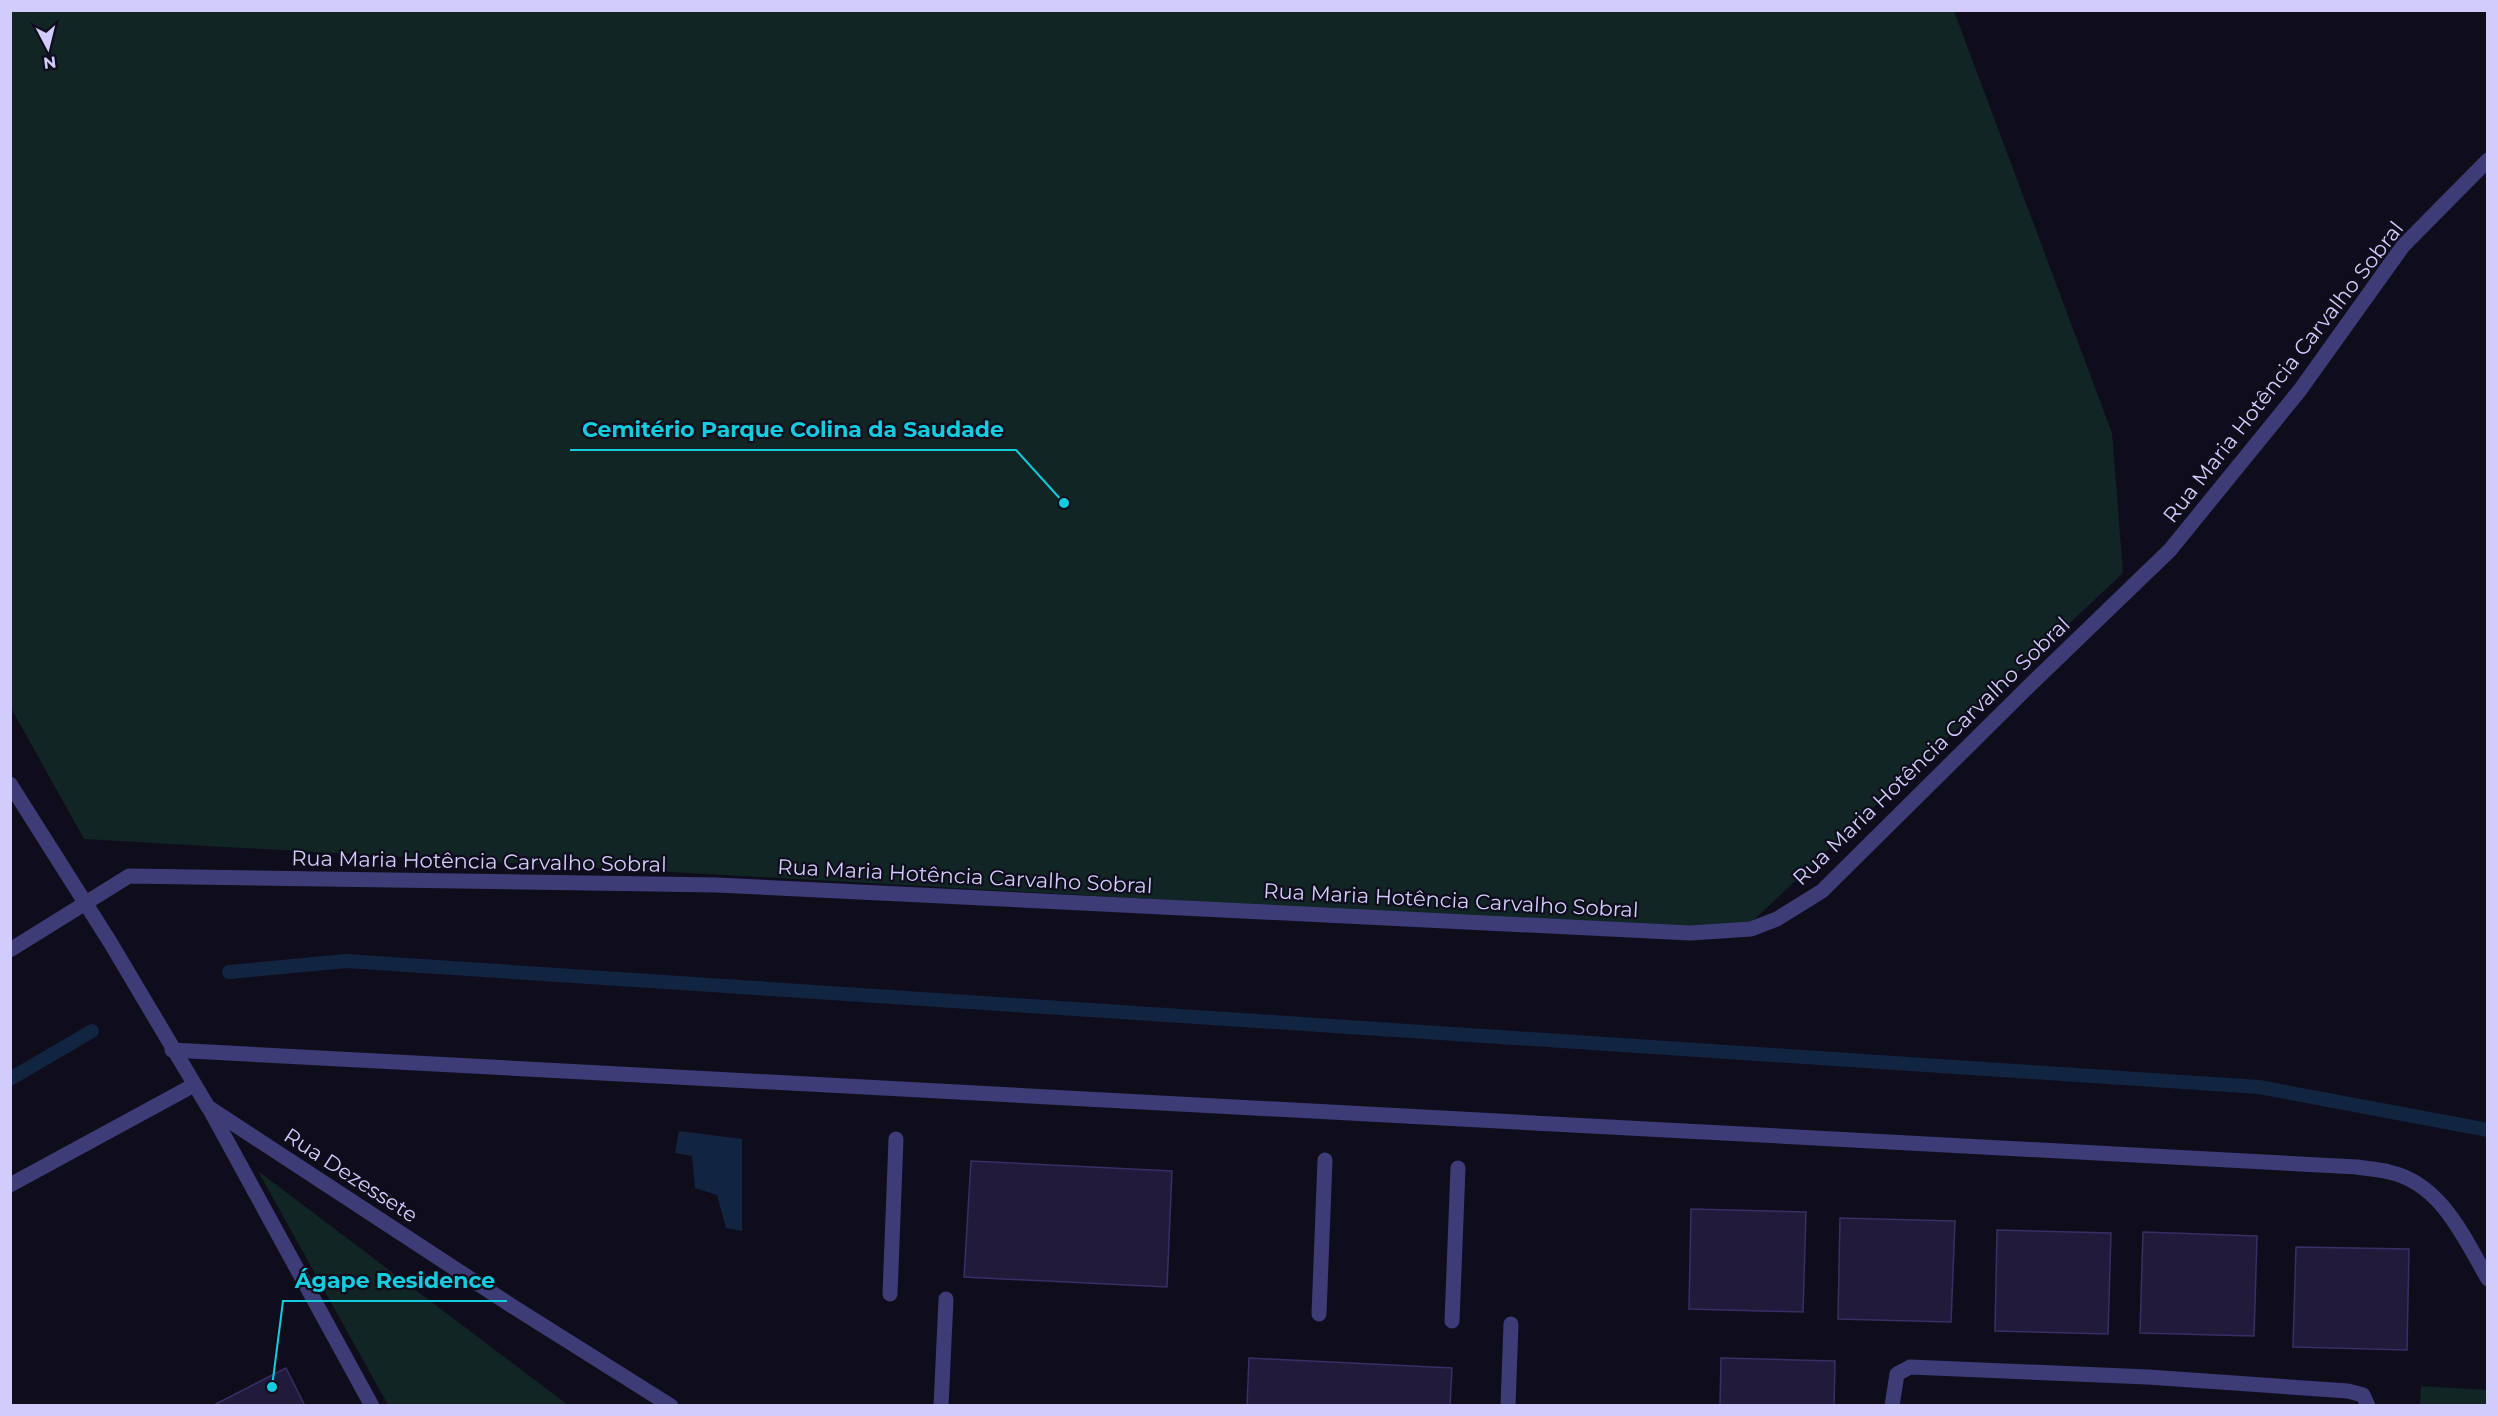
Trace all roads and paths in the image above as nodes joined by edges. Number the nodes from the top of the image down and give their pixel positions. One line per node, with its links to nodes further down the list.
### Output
1 (2487, 160): 3 (street, Rua Maria Hotência Carvalho Sobral)
2 (10, 784): 3 (street, Rua Dezessete)
3 (85, 904): 4 (street, Rua Maria Hotência Carvalho Sobral); 5 (street, Rua Dezessete)
4 (10, 950)
5 (172, 1050): 6 (street, Rua Dezessete); 12 (street)
6 (194, 1085): 7 (street, Rua Dezessete); 11 (street)
7 (208, 1107): 18 (street); 19 (street, Rua Dezessete)
8 (896, 1139): 13 (street)
9 (1325, 1160): 15 (street)
10 (1458, 1168): 16 (street)
11 (10, 1185)
12 (2487, 1279)
13 (890, 1294)
14 (946, 1299): 20 (street)
15 (1319, 1314)
16 (1452, 1321)
17 (1511, 1324): 21 (street)
18 (372, 1406)
19 (671, 1406)
20 (940, 1406)
21 (1508, 1406)
22 (1892, 1406): 23 (street)
23 (2368, 1406)

